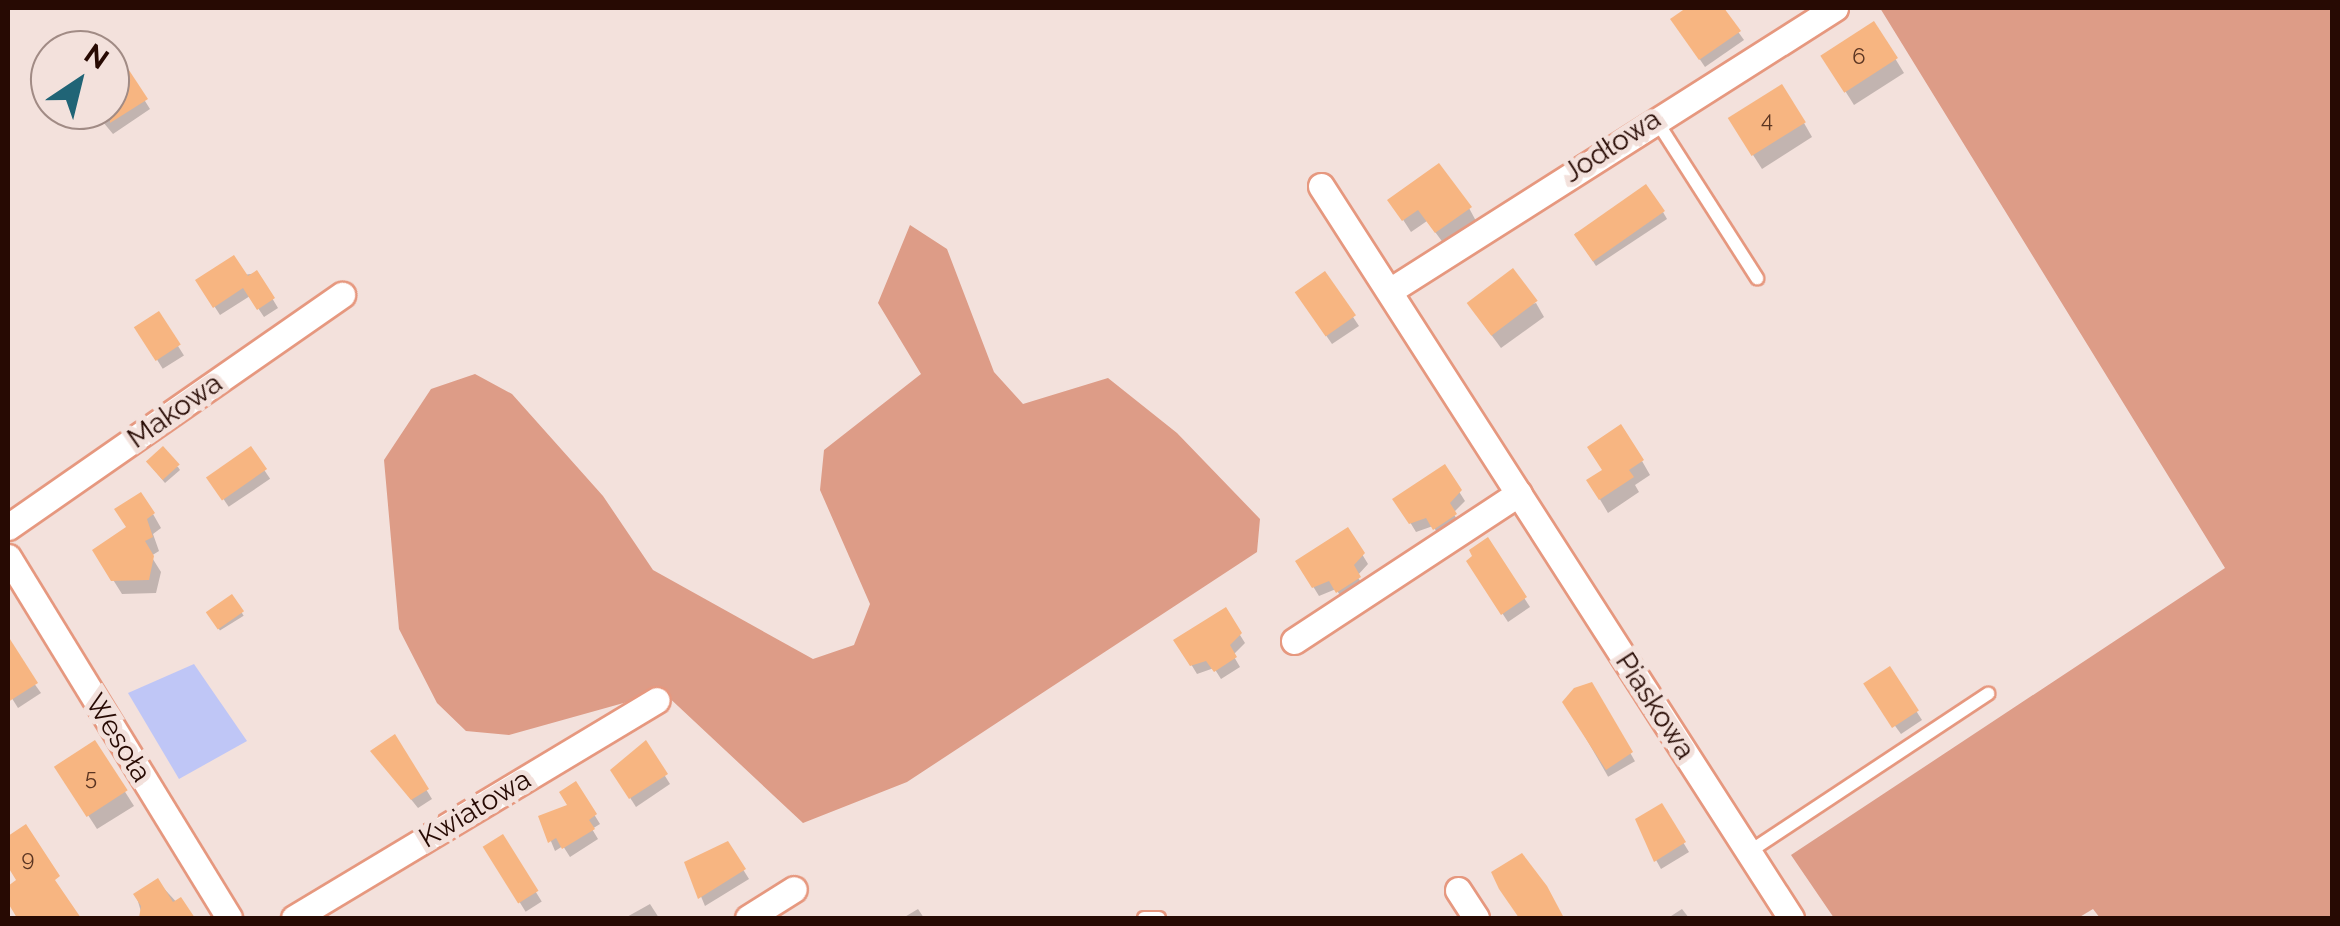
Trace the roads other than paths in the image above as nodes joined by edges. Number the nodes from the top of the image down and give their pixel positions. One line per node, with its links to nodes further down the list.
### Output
1 (1835, 8): 2 (street, Jodłowa)
2 (1655, 118): 4 (lane); 5 (street, Jodłowa)
3 (1321, 186): 5 (street, Piaskowa)
4 (1757, 278)
5 (1391, 290): 7 (street, Piaskowa)
6 (342, 294): 8 (street, Makowa)
7 (1519, 493): 10 (street); 13 (street, Piaskowa)
8 (8, 527)
9 (8, 557): 16 (street, Wesoła)
10 (1294, 641)
11 (1988, 694): 13 (lane)
12 (657, 700): 17 (street, Kwiatowa)
13 (1749, 852): 22 (street, Piaskowa)
14 (794, 889): 18 (street)
15 (1458, 890): 21 (street)
16 (229, 918)
17 (294, 918)
18 (748, 918)
19 (1144, 918): 20 (lane)
20 (1159, 918)
21 (1476, 918)
22 (1791, 918)

